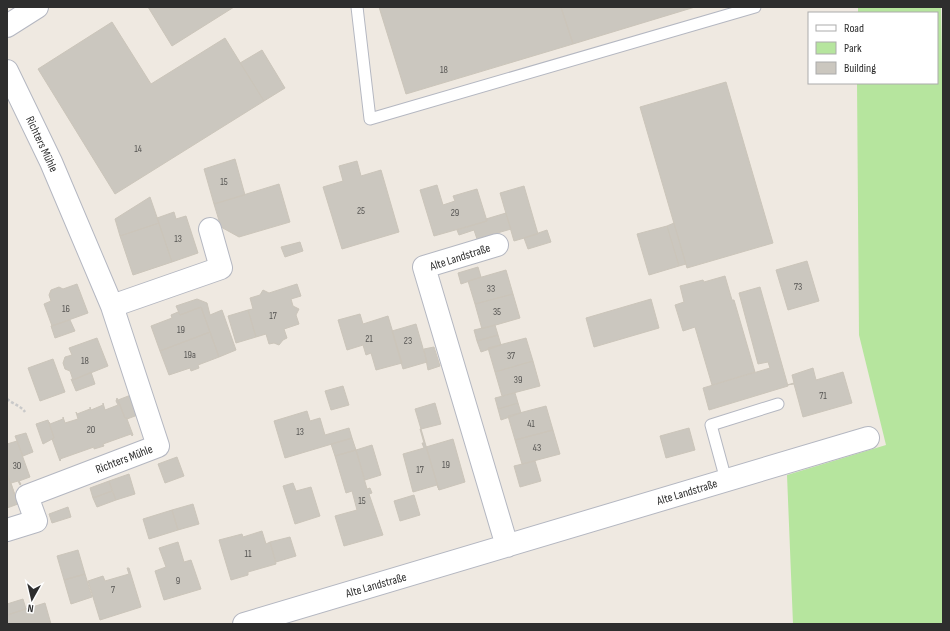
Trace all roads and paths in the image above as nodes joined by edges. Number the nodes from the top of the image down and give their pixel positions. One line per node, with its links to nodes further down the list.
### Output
1 (38, 7): 4 (street)
2 (357, 7): 3 (lane)
3 (755, 7)
4 (7, 26)
5 (7, 71): 8 (street, Richters Mühle)
6 (210, 229): 8 (street)
7 (497, 245): 15 (street, Alte Landstraße)
8 (112, 306): 14 (street, Richters Mühle)
9 (7, 399): 11 (path)
10 (778, 404): 13 (lane)
11 (26, 412)
12 (868, 438): 13 (street, Alte Landstraße)
13 (726, 480): 15 (street, Alte Landstraße)
14 (7, 530)
15 (507, 546): 16 (street, Alte Landstraße)
16 (244, 624)

